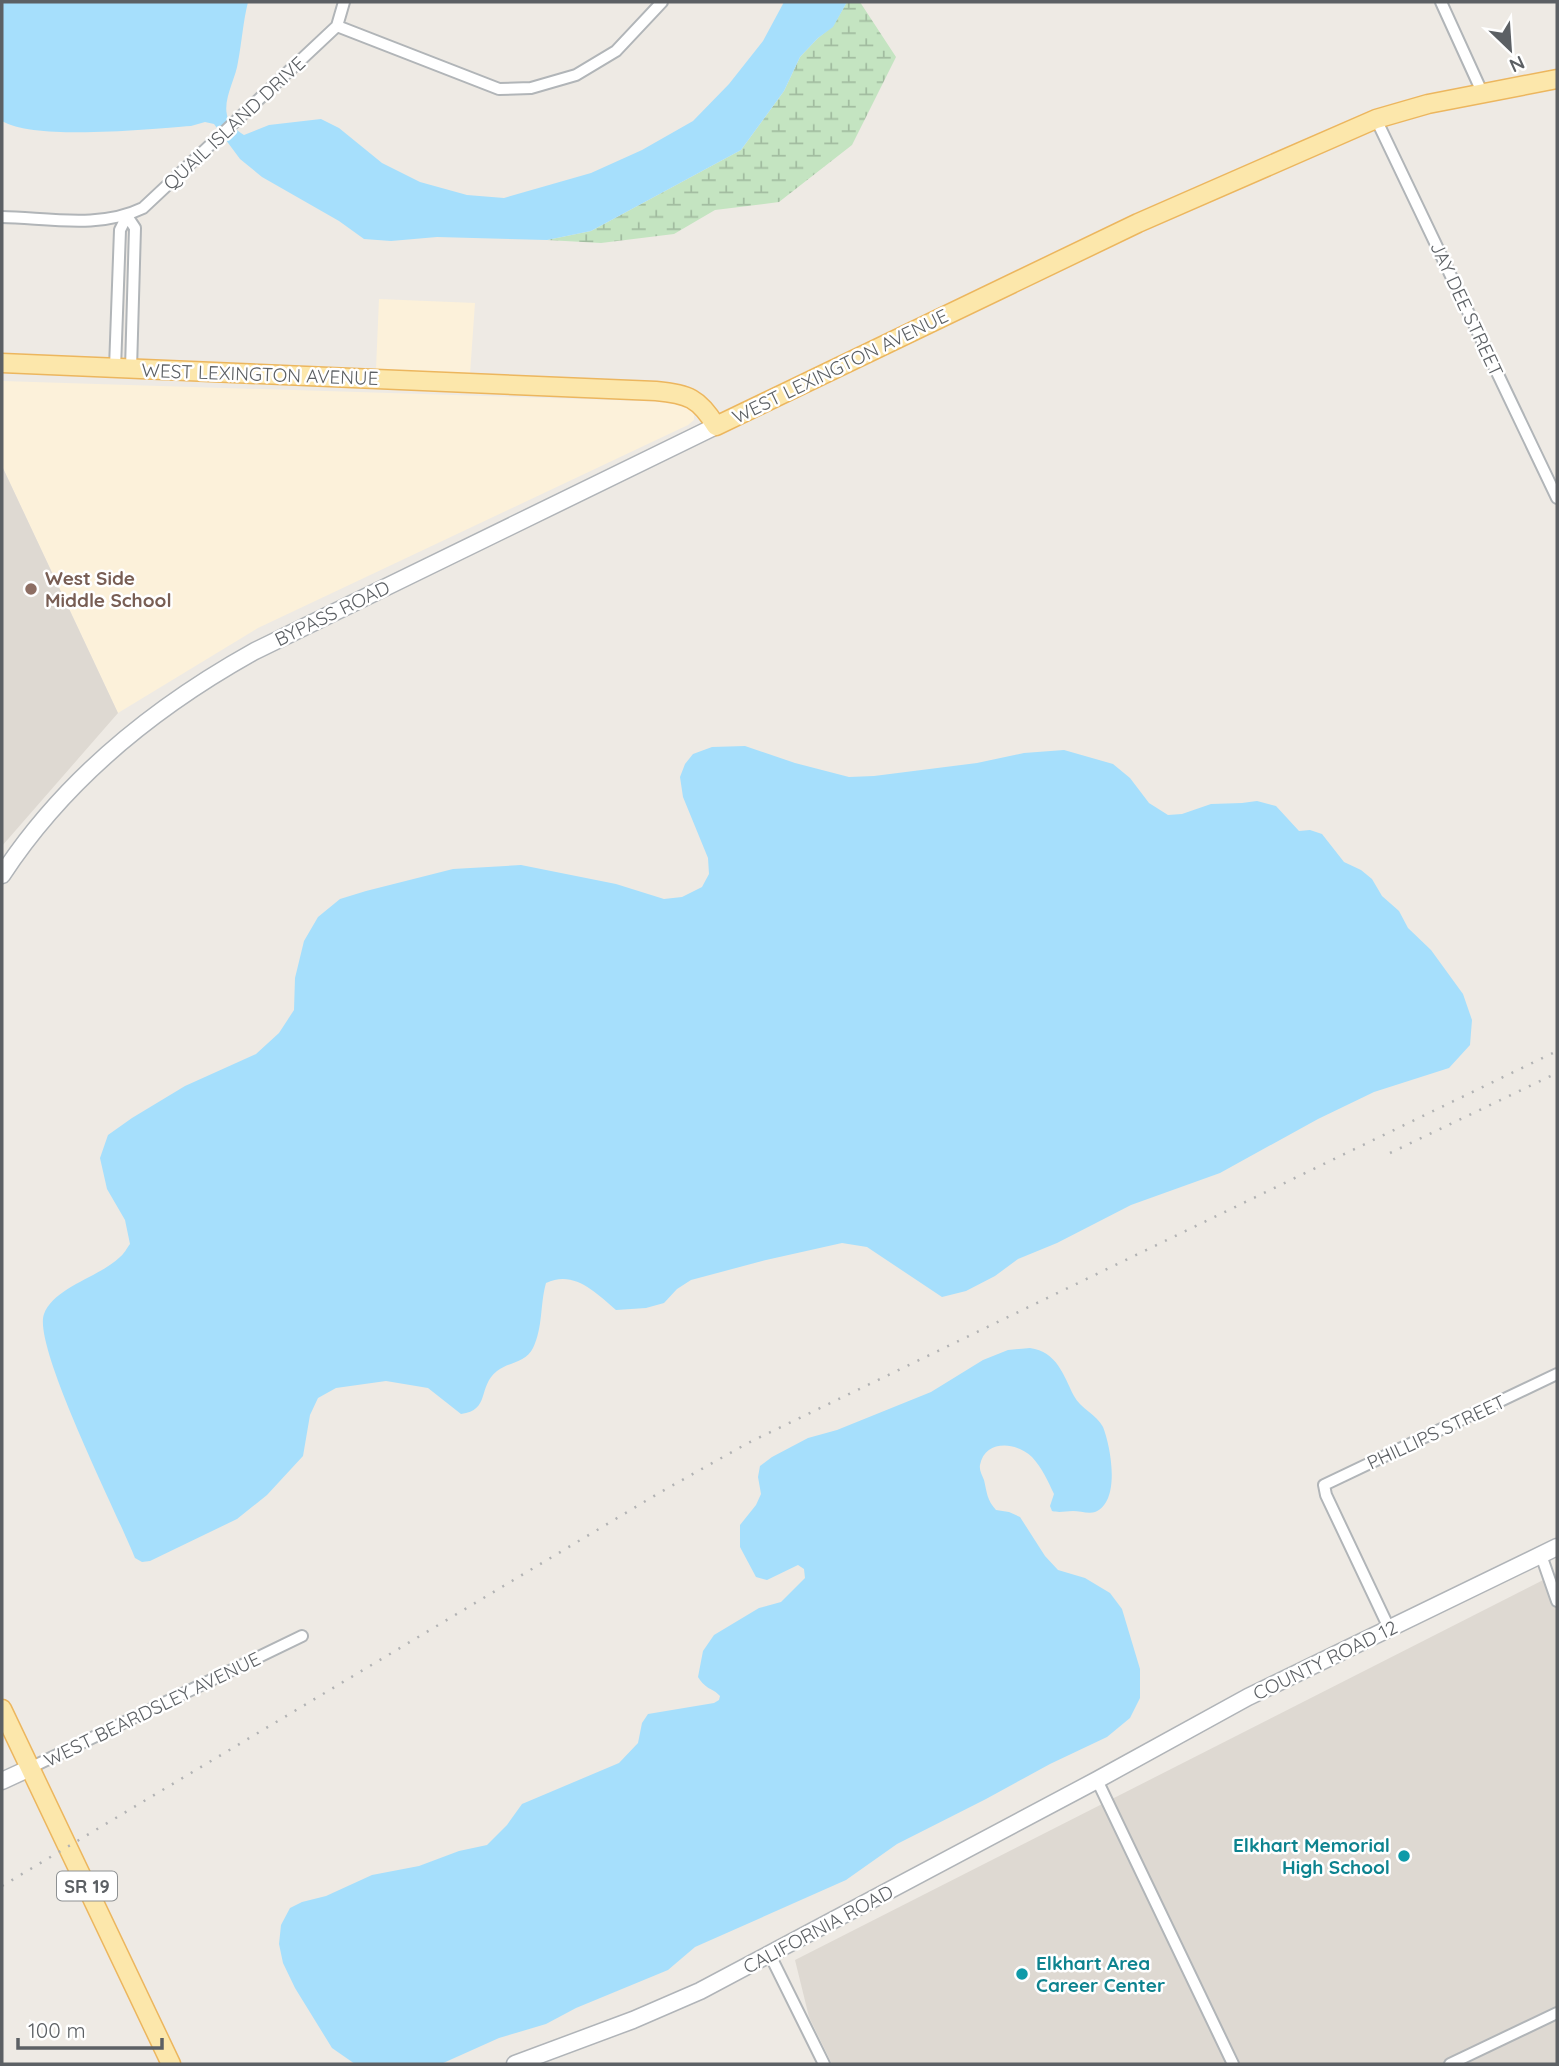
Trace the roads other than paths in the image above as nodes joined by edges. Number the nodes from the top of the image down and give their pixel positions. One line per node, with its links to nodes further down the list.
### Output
1 (344, 2): 4 (street)
2 (662, 2): 4 (street)
3 (1441, 2): 6 (street)
4 (337, 26): 9 (street, QUAIL ISLAND DRIVE)
5 (1557, 79): 6 (main road, WEST LEXINGTON AVENUE)
6 (1482, 92): 7 (main road, WEST LEXINGTON AVENUE)
7 (1376, 119): 12 (main road, WEST LEXINGTON AVENUE); 13 (street, JAY DEE STREET)
8 (2, 216): 9 (street)
9 (127, 216): 11 (street)
10 (2, 363): 11 (main road, WEST LEXINGTON AVENUE)
11 (123, 368): 12 (main road, WEST LEXINGTON AVENUE)
12 (716, 426): 14 (main road, BYPASS ROAD)
13 (1557, 498)
14 (2, 875)
15 (1557, 1374): 19 (street, PHILLIPS STREET)
16 (1557, 1548): 17 (main road, COUNTY ROAD 12)
17 (1541, 1555): 18 (street); 19 (main road, COUNTY ROAD 12)
18 (1557, 1601)
19 (1389, 1629): 23 (main road, COUNTY ROAD 12)
20 (302, 1636): 22 (street, WEST BEARDSLEY AVENUE)
21 (2, 1709): 22 (main road, SR 19)
22 (30, 1768): 24 (main road, WEST BEARDSLEY AVENUE); 28 (main road, SR 19)
23 (1097, 1780): 25 (main road, CALIFORNIA ROAD); 30 (street)
24 (2, 1781)
25 (770, 1955): 27 (main road, CALIFORNIA ROAD); 29 (street)
26 (1557, 2013): 31 (street)
27 (526, 2062)
28 (171, 2064)
29 (824, 2064)
30 (1233, 2064)
31 (1450, 2064)

